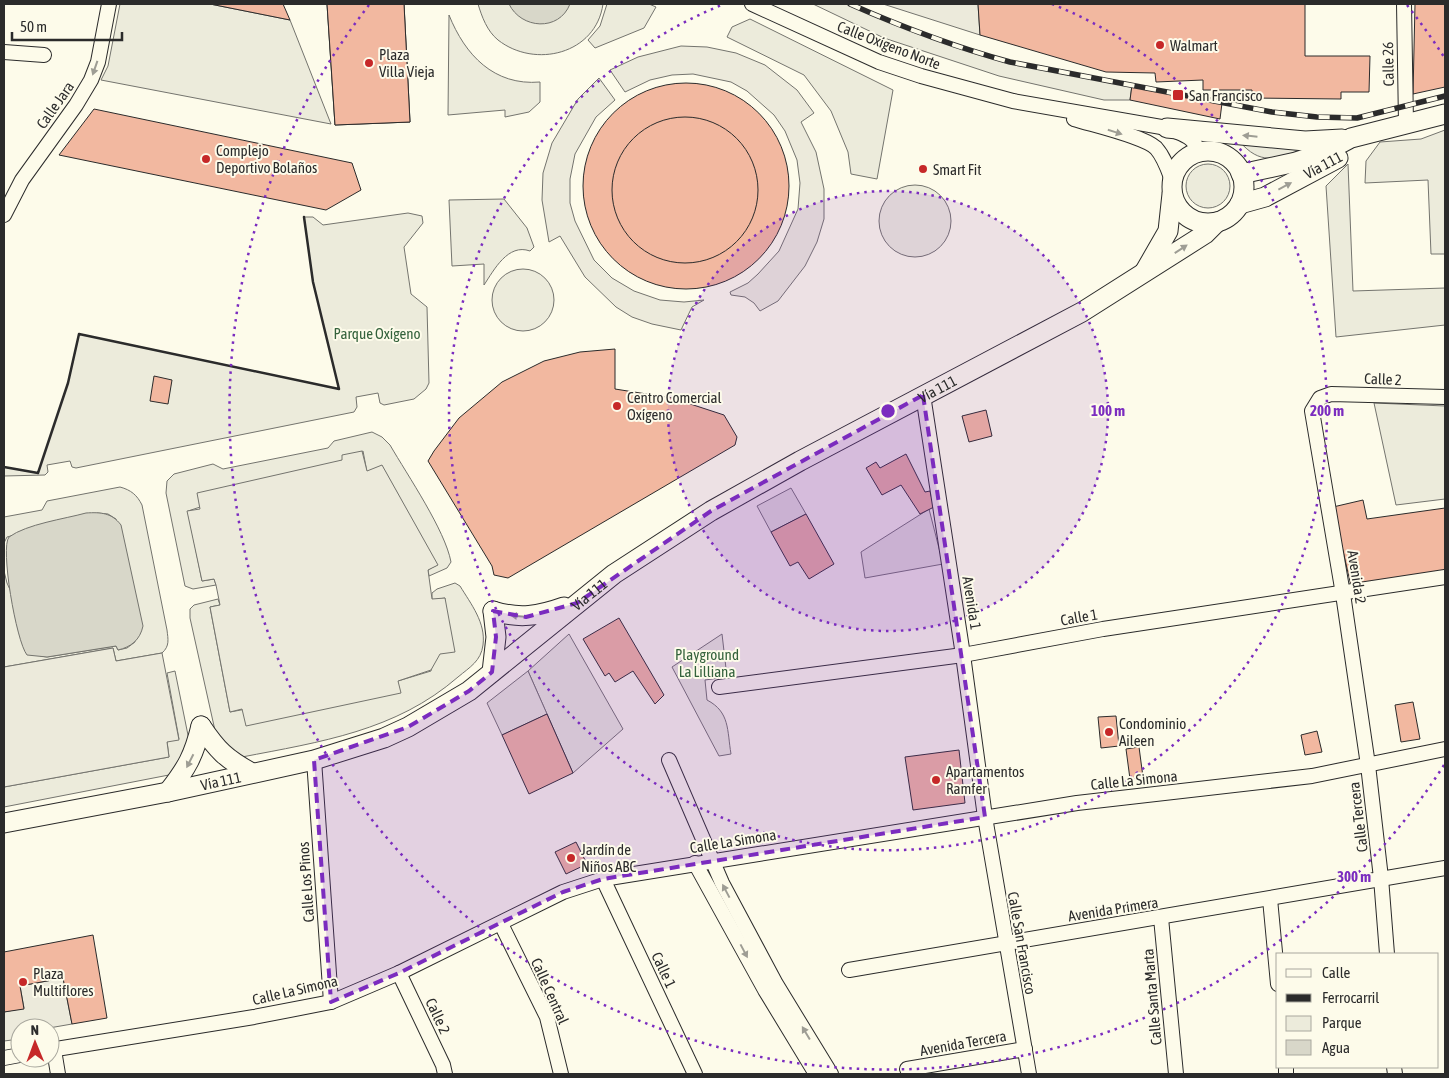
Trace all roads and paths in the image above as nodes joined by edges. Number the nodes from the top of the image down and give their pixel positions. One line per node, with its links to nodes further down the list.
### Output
1 (109, 4): 15 (street, Calle Jara, one-way to 15)
2 (752, 4): 6 (street, Calle Oxígeno Norte)
3 (1404, 4): 8 (street, Calle 26)
4 (4, 52): 5 (street)
5 (44, 55)
6 (1019, 102): 9 (street, Calle Oxígeno Norte); 13 (street, Calle Oxígeno Norte, one-way to 13)
7 (1445, 114): 8 (main road, Vía 111)
8 (1406, 123): 10 (main road, Vía 111); 14 (main road, Vía 111, one-way to 8)
9 (1167, 128): 10 (main road, one-way to 9); 11 (street, Calle Oxígeno Norte)
10 (1351, 138): 12 (main road, Vía 111)
11 (1198, 152): 12 (main road); 13 (main road)
12 (1242, 174): 14 (main road)
13 (1172, 187): 16 (main road); 17 (main road, Vía 111)
14 (1240, 204): 16 (main road)
15 (4, 215)
16 (1217, 222): 17 (main road, Vía 111, one-way to 16)
17 (1143, 274): 18 (main road, Vía 111)
18 (923, 395): 23 (main road, Vía 111); 24 (street, Avenida 1)
19 (1320, 398): 20 (street, Calle 2); 22 (street, Avenida 2)
20 (1445, 398)
21 (1445, 577): 22 (street, Calle 1)
22 (1343, 594): 24 (street, Calle 1); 30 (street, Avenida 2)
23 (577, 603): 25 (main road, Vía 111); 25 (main road, one-way to 25)
24 (964, 655): 26 (street, Calle 1); 33 (street, Avenida 1)
25 (492, 672): 28 (main road, Vía 111)
26 (718, 687)
27 (1445, 749): 30 (street, Calle La Simona)
28 (314, 760): 31 (main road, Vía 111); 48 (street, Calle Los Pinos)
29 (669, 760): 35 (street)
30 (1368, 765): 33 (street, Calle La Simona); 38 (street, Calle Tercera)
31 (252, 772): 32 (main road, Vía 111); 32 (main road, one-way to 32)
32 (168, 792): 34 (main road, Vía 111)
33 (985, 817): 35 (street, Calle La Simona); 43 (street, Calle San Francisco)
34 (4, 822)
35 (714, 861): 36 (street, Calle La Simona); 56 (street, one-way to 35)
36 (695, 863): 39 (street, Calle La Simona); 55 (street, one-way to 55)
37 (1445, 868): 38 (street, Avenida Primera)
38 (1382, 878): 40 (street, Avenida Primera); 44 (street, Calle Tercera)
39 (603, 879): 42 (street, Calle La Simona); 54 (street, Calle 1)
40 (1270, 899): 41 (street, Avenida Primera); 45 (street)
41 (1161, 918): 43 (street, Avenida Primera); 58 (street, Calle Santa Marta)
42 (501, 924): 47 (street, Calle La Simona); 53 (street, Calle Central)
43 (1005, 943): 46 (street, Avenida Primera); 50 (street, Calle San Francisco)
44 (1386, 953)
45 (1276, 963)
46 (849, 970)
47 (400, 973): 48 (street, Calle La Simona); 52 (street, Calle 2)
48 (331, 1002): 49 (street, Calle La Simona)
49 (60, 1049)
50 (1024, 1050): 51 (street, Avenida Tercera); 57 (street, Calle San Francisco)
51 (907, 1069)
52 (445, 1074)
53 (561, 1074)
54 (695, 1074)
55 (816, 1074)
56 (831, 1074)
57 (1029, 1074)
58 (1176, 1074)

